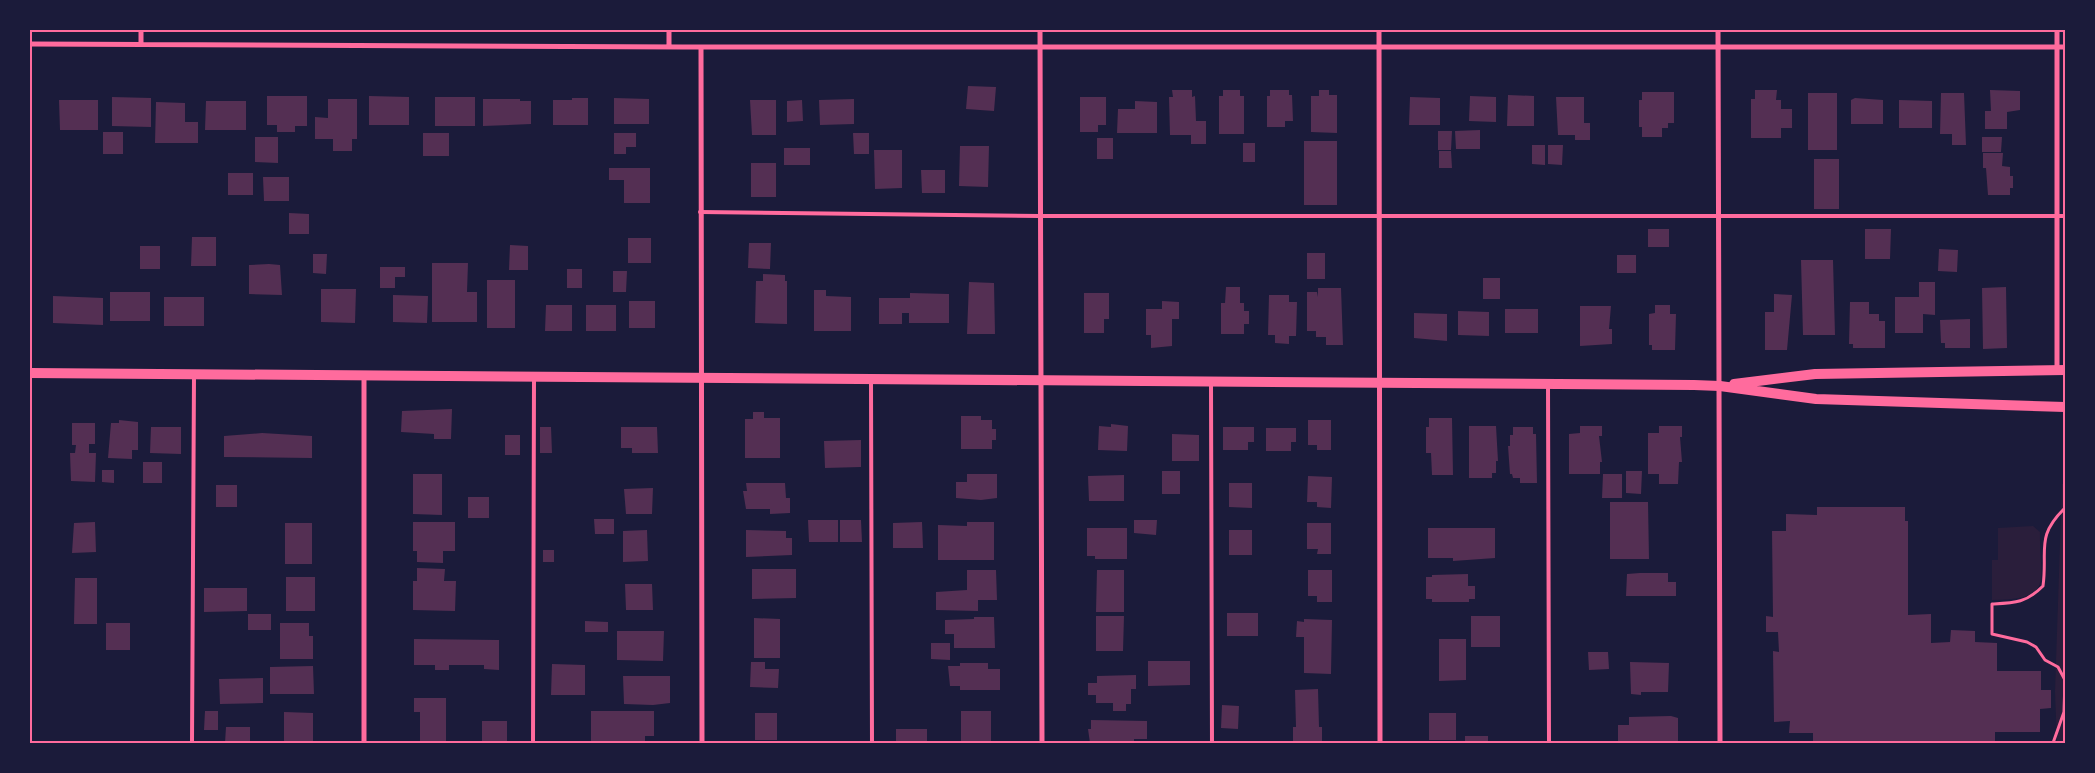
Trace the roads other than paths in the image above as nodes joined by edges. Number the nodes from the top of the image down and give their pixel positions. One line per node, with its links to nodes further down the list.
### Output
1 (142, 30): 8 (street)
2 (669, 30): 10 (street)
3 (1040, 30): 9 (street)
4 (1379, 30): 12 (street)
5 (1718, 30): 15 (street)
6 (2057, 30): 13 (street)
7 (30, 44): 8 (street)
8 (141, 44): 10 (street)
9 (1040, 46): 11 (street); 12 (street); 18 (street)
10 (669, 47): 11 (street)
11 (701, 47): 16 (street)
12 (1379, 47): 15 (street); 19 (street)
13 (2057, 47): 14 (street); 15 (street); 20 (street)
14 (2065, 47)
15 (1718, 48): 17 (street)
16 (700, 212): 18 (lane); 27 (street)
17 (1718, 215): 19 (lane); 20 (lane); 33 (street)
18 (1039, 216): 19 (lane); 29 (street)
19 (1378, 216): 31 (street)
20 (2056, 216): 21 (lane); 22 (street)
21 (2065, 216)
22 (2061, 370): 33 (main road)
23 (30, 373): 24 (main road)
24 (194, 375): 25 (main road); 35 (lane)
25 (364, 376): 26 (main road); 36 (street)
26 (534, 377): 27 (main road); 37 (lane)
27 (702, 378): 28 (main road); 38 (street)
28 (871, 380): 29 (main road); 39 (lane)
29 (1041, 380): 30 (main road); 40 (street)
30 (1211, 382): 31 (main road); 41 (lane)
31 (1380, 382): 32 (main road); 42 (street)
32 (1548, 384): 33 (main road); 43 (lane)
33 (1720, 386): 34 (main road); 44 (street)
34 (2065, 406)
35 (192, 743)
36 (364, 743)
37 (533, 743)
38 (702, 743)
39 (872, 743)
40 (1042, 743)
41 (1212, 743)
42 (1380, 743)
43 (1549, 743)
44 (1720, 743)

